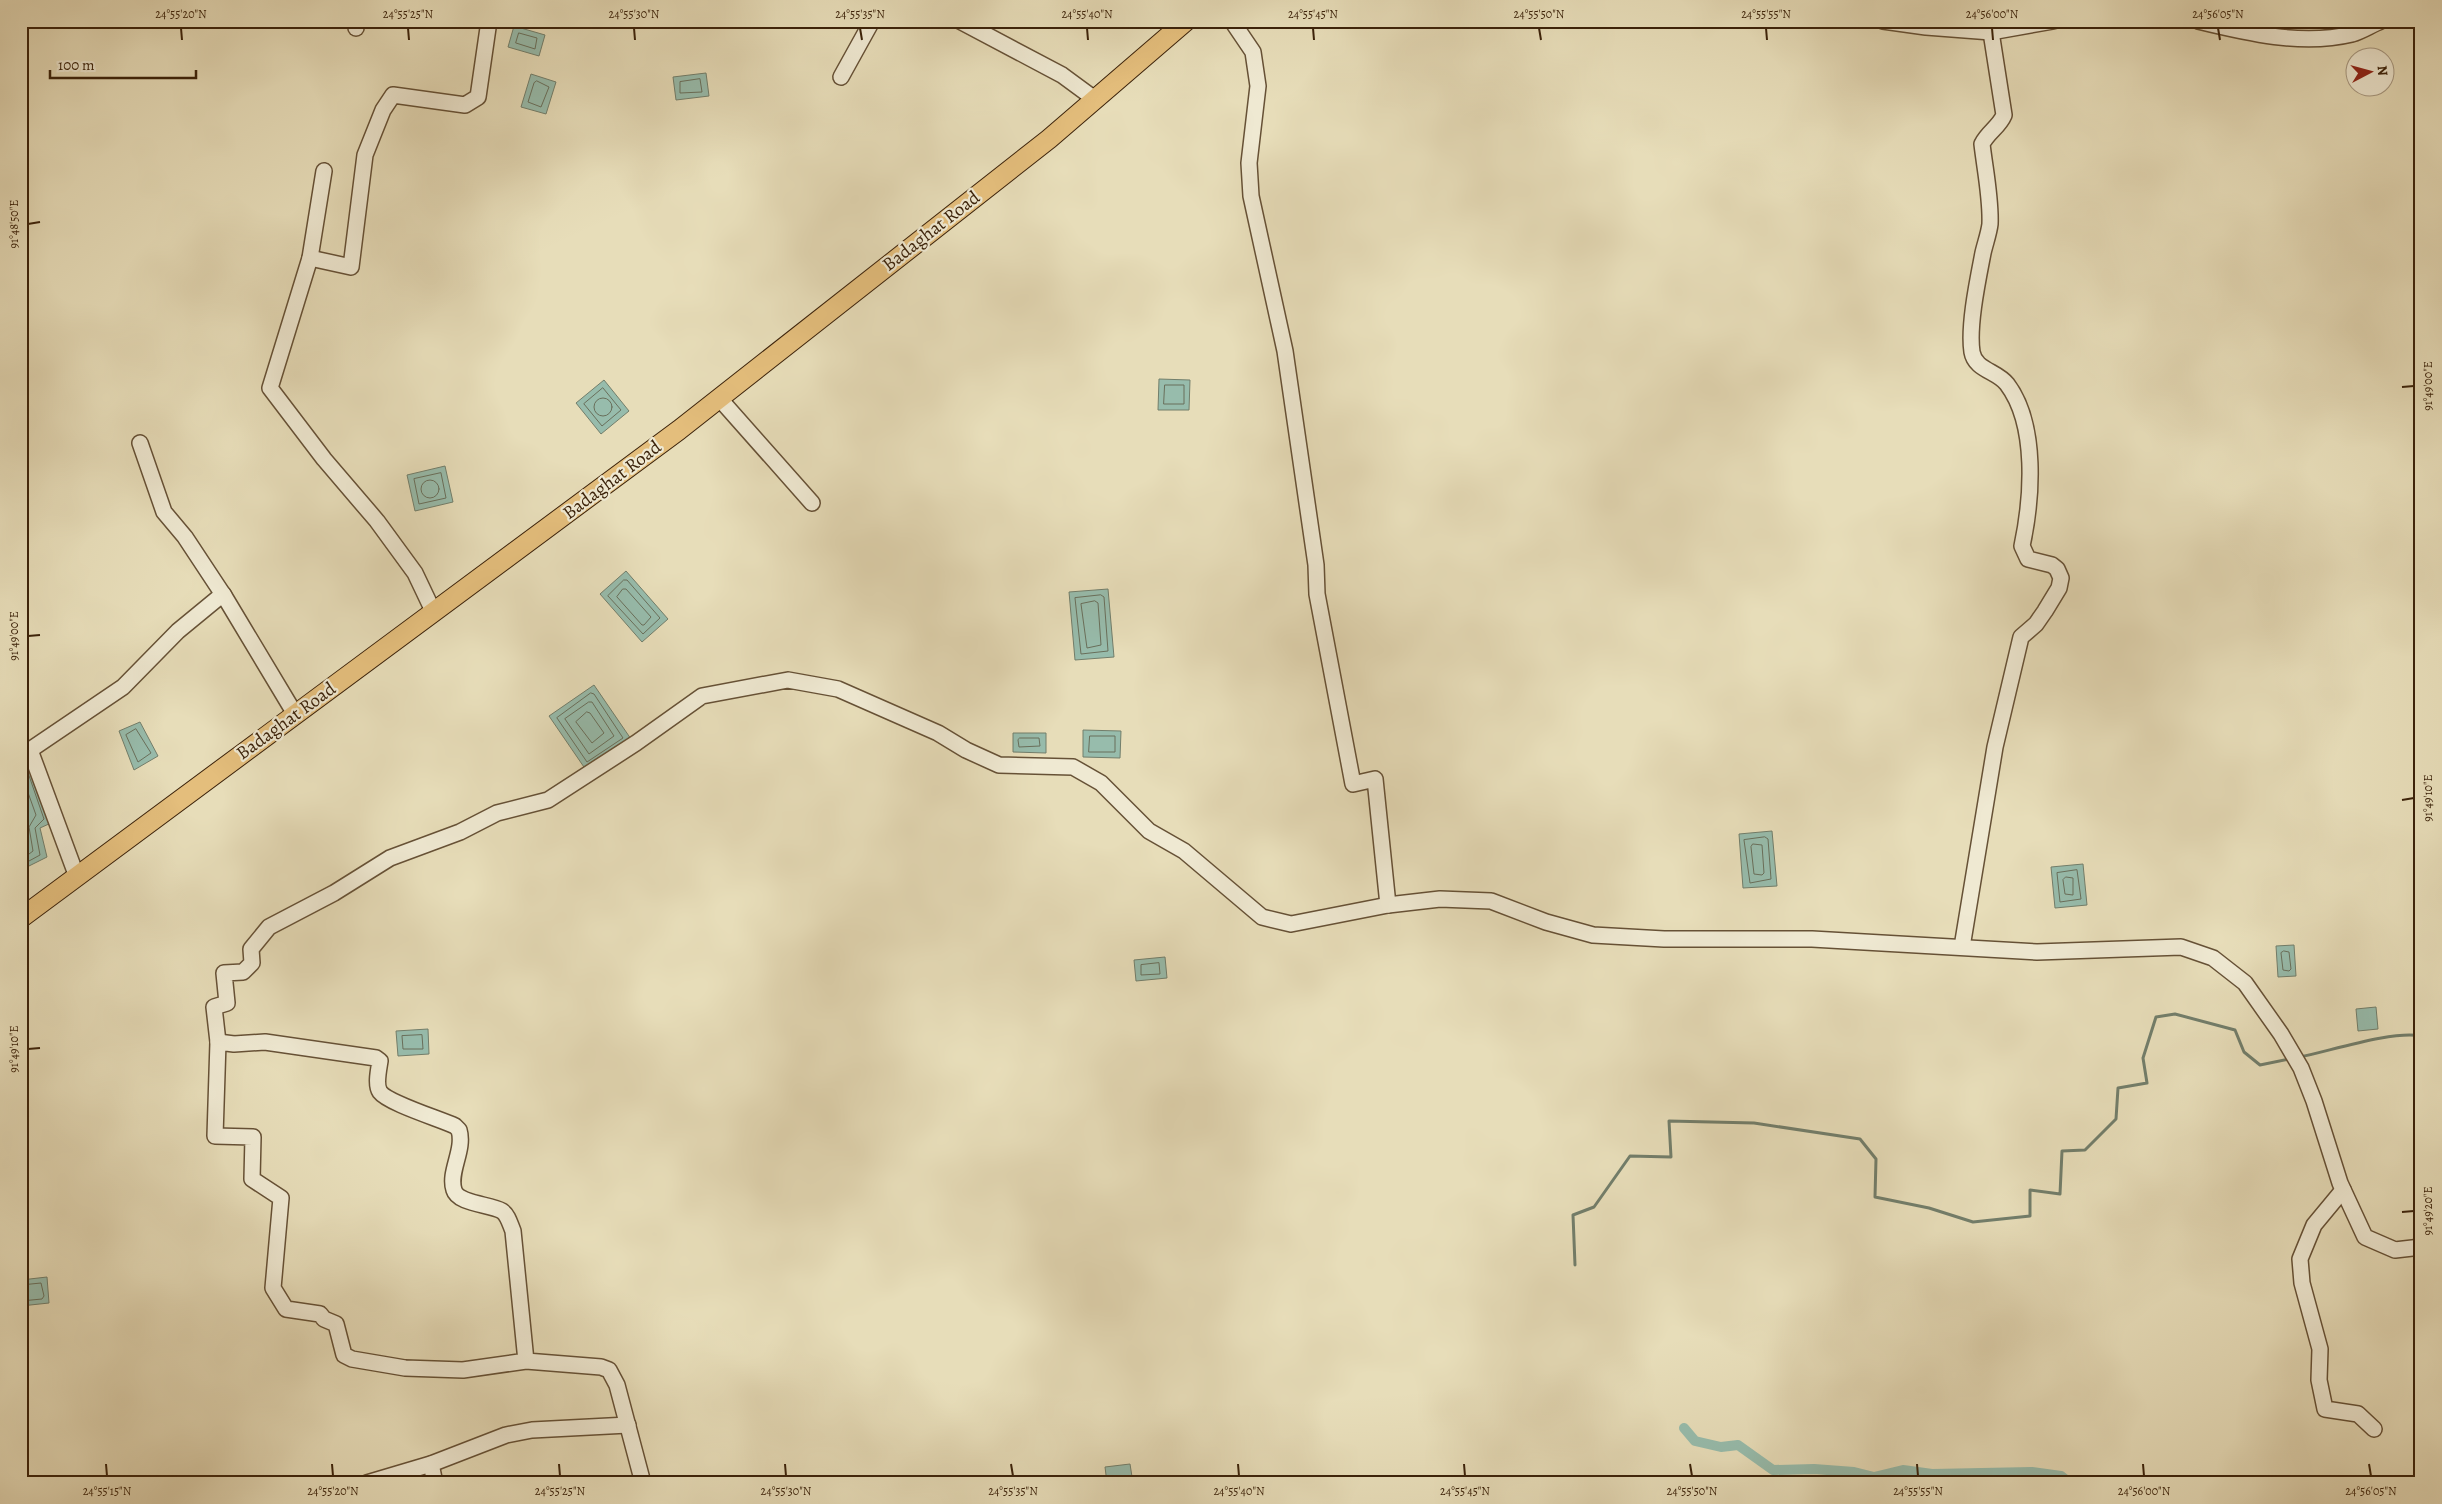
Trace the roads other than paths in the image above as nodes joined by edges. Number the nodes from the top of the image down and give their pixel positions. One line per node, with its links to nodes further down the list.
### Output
1 (489, 21): 14 (street)
2 (872, 21): 11 (street)
3 (960, 21): 12 (street)
4 (1186, 21): 12 (main road, Badaghat Road)
5 (1232, 21): 23 (street)
6 (1883, 21): 10 (street)
7 (2053, 21): 10 (street)
8 (2198, 21): 9 (street)
9 (2381, 21)
10 (1991, 32): 25 (street)
11 (841, 77)
12 (1096, 100): 15 (main road, Badaghat Road)
13 (324, 171): 14 (street)
14 (310, 258): 19 (street)
15 (720, 398): 17 (street); 19 (main road, Badaghat Road)
16 (140, 443): 18 (street)
17 (812, 503)
18 (224, 596): 20 (street); 21 (street)
19 (434, 613): 20 (main road, Badaghat Road)
20 (295, 714): 22 (main road, Badaghat Road)
21 (24, 751): 22 (street)
22 (77, 878): 24 (main road, Badaghat Road)
23 (1388, 905): 25 (street); 26 (street)
24 (21, 918)
25 (1962, 947): 27 (street)
26 (218, 1042): 29 (street); 29 (street)
27 (2343, 1190): 28 (street); 31 (street)
28 (2421, 1247)
29 (526, 1361): 30 (street)
30 (628, 1425): 32 (street); 35 (street)
31 (2374, 1429)
32 (431, 1464): 33 (street); 34 (street)
33 (367, 1483)
34 (436, 1483)
35 (643, 1483)

